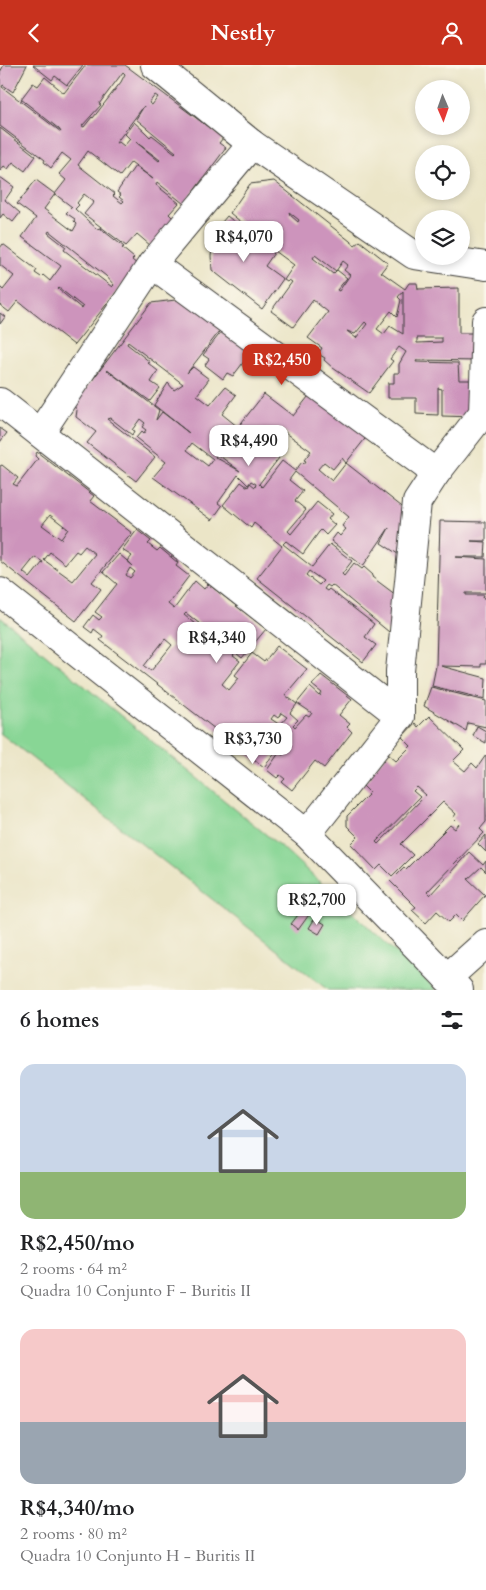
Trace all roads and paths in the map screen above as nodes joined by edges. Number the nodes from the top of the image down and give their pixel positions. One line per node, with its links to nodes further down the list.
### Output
1 (154, 65): 2 (street)
2 (252, 144): 3 (street); 4 (street)
3 (152, 265): 7 (street); 8 (street)
4 (486, 266)
5 (486, 321): 8 (street)
6 (0, 402): 7 (street)
7 (40, 433): 10 (street)
8 (436, 473): 10 (street)
9 (0, 592): 11 (street)
10 (400, 716): 11 (street)
11 (307, 834): 13 (street)
12 (486, 943): 13 (street)
13 (454, 984)

